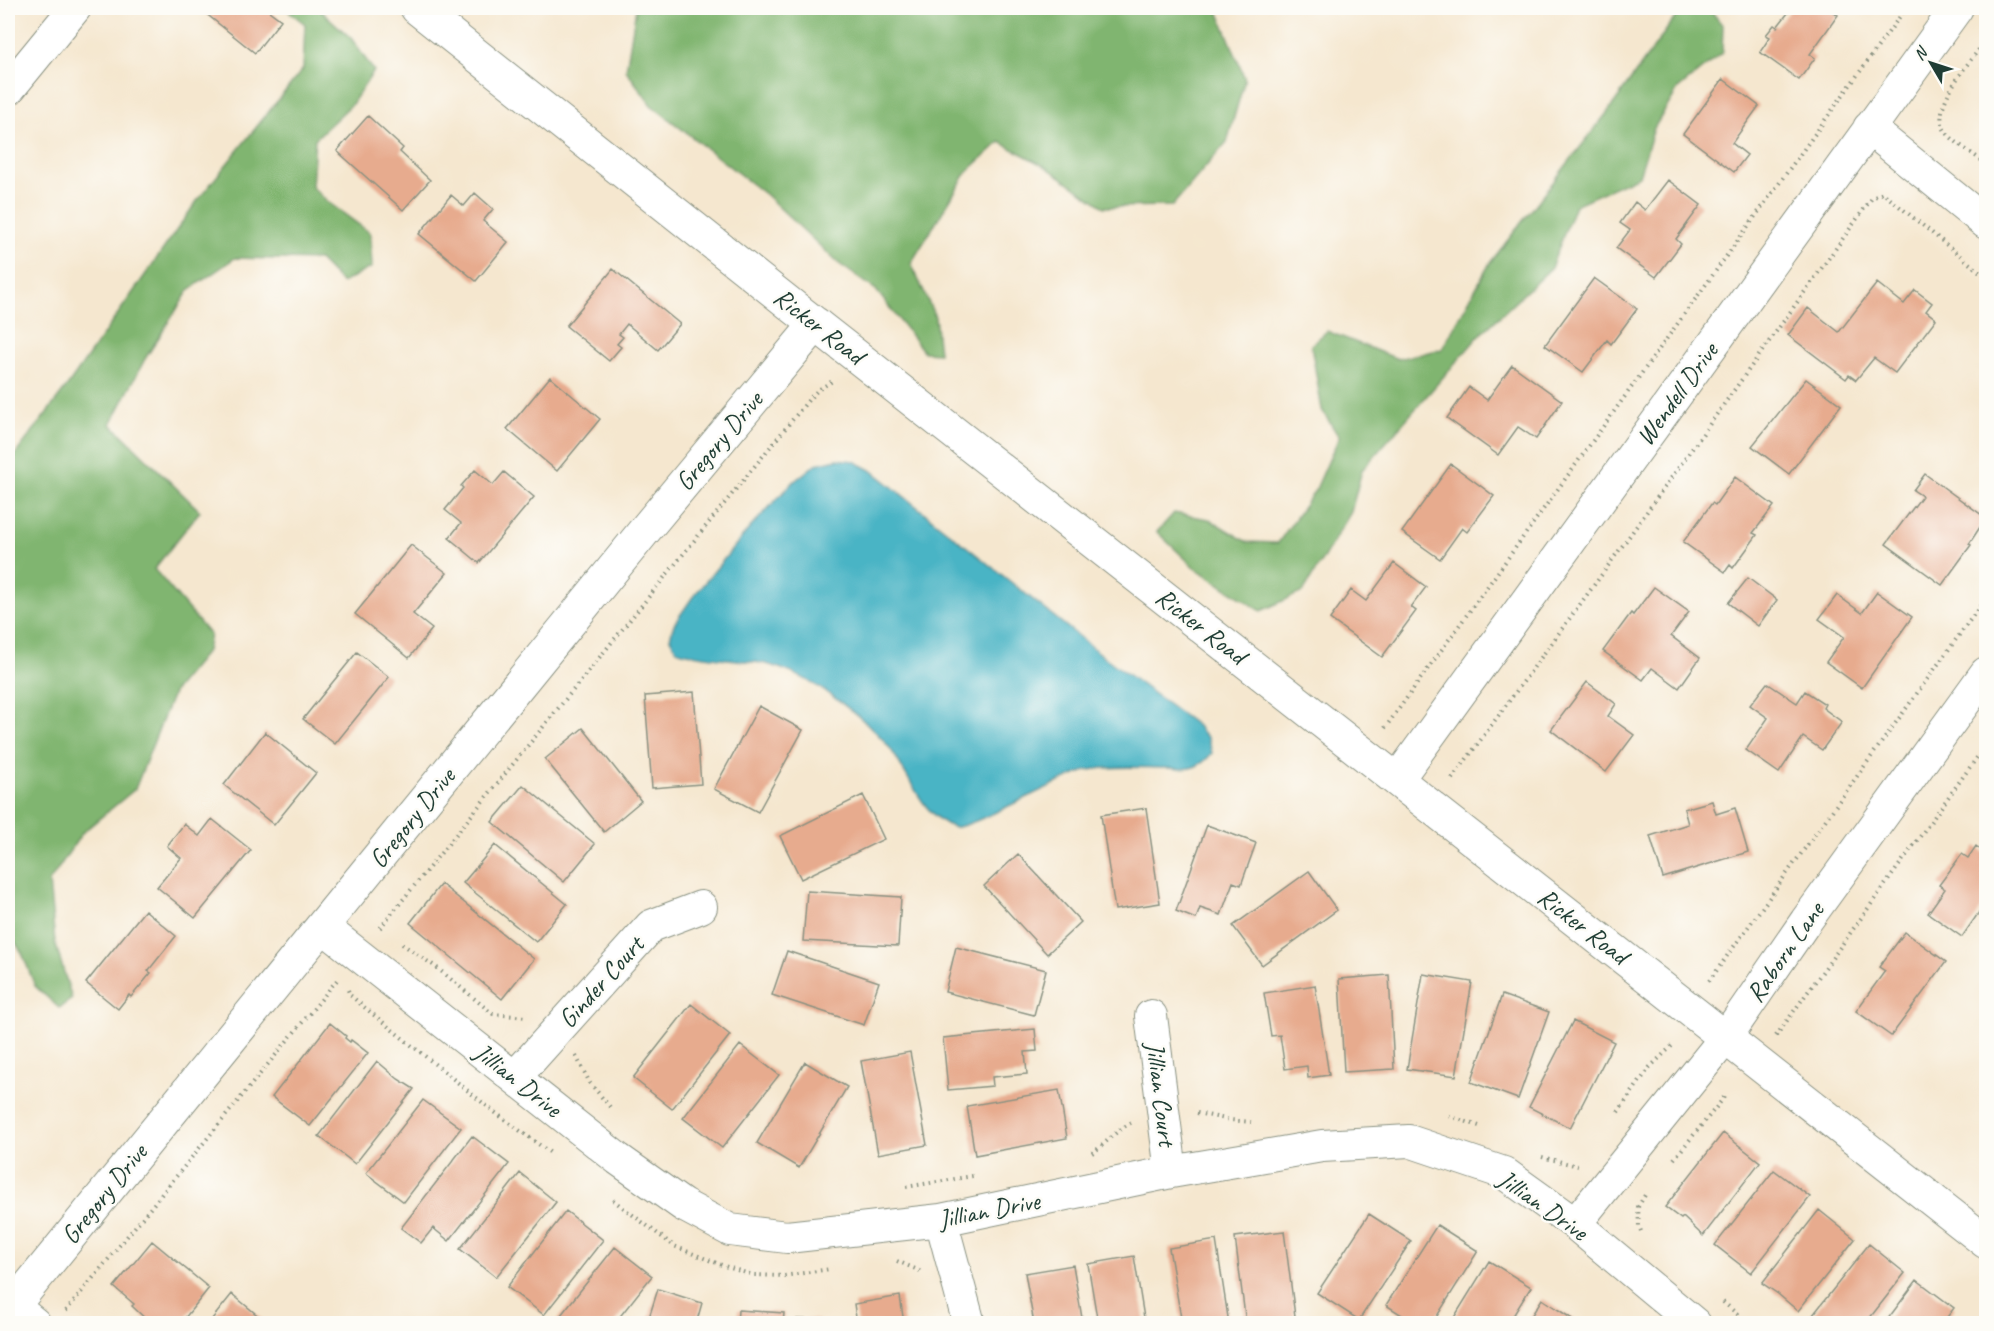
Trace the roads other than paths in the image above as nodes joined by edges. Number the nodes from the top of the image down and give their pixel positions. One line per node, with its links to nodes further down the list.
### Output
1 (75, 8): 4 (street)
2 (417, 8): 7 (street, Ricker Road)
3 (1957, 8): 5 (street, Wendell Drive)
4 (8, 90)
5 (1869, 128): 6 (street); 9 (street, Wendell Drive)
6 (1986, 223)
7 (816, 324): 9 (street, Ricker Road); 11 (street, Gregory Drive)
8 (1986, 673): 13 (street, Raborn Lane)
9 (1397, 780): 13 (street, Ricker Road)
10 (701, 907): 14 (street, Ginder Court)
11 (323, 927): 14 (street, Jillian Drive); 19 (street, Gregory Drive)
12 (1151, 1017): 15 (street, Jillian Court)
13 (1717, 1048): 17 (street, Raborn Lane); 18 (street, Ricker Road)
14 (515, 1077): 16 (street, Jillian Drive)
15 (1171, 1172): 16 (street, Jillian Drive); 17 (street, Jillian Drive)
16 (941, 1220): 20 (street)
17 (1575, 1224): 21 (street, Jillian Drive)
18 (1986, 1242)
19 (29, 1314)
20 (969, 1323)
21 (1695, 1323)

